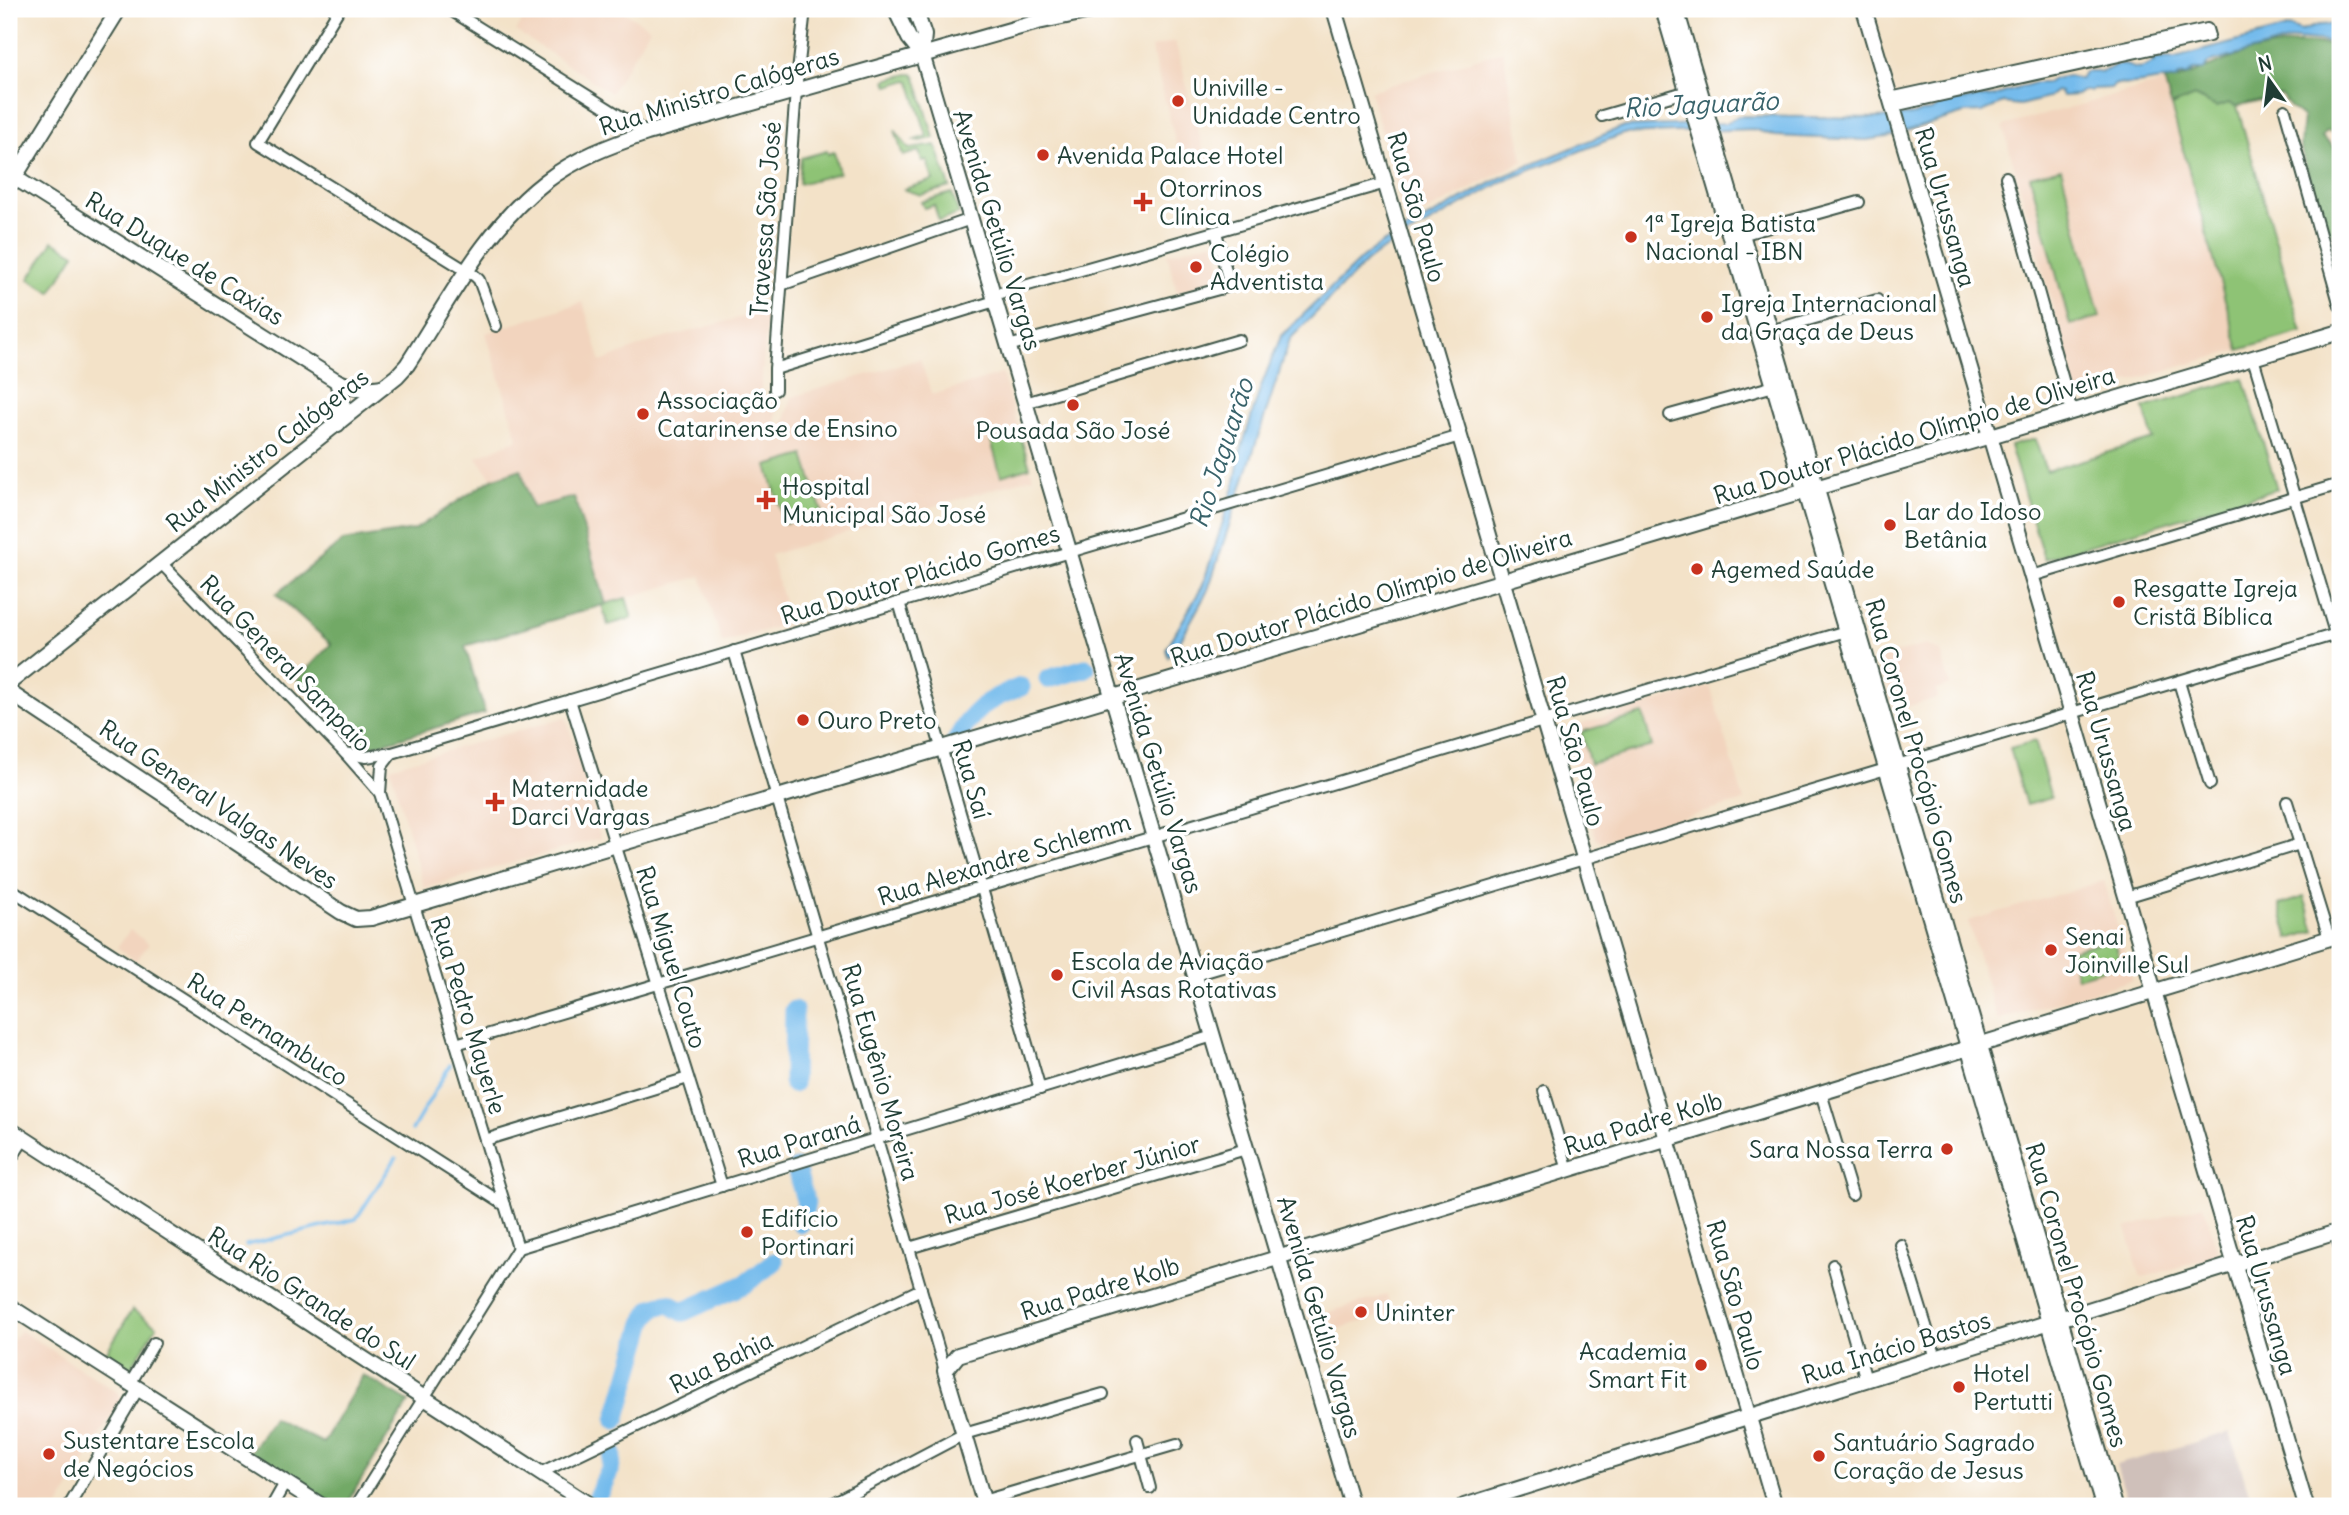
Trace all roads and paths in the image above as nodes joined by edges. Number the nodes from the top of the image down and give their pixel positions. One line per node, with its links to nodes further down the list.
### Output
1 (120, 9): 23 (main road)
2 (339, 9): 30 (street)
3 (449, 9): 21 (street)
4 (805, 9): 15 (street, Travessa São José)
5 (895, 9): 14 (main road)
6 (915, 9): 14 (main road)
7 (1100, 9): 12 (main road, Rua Ministro Calógeras)
8 (1334, 9): 25 (main road, Rua São Paulo)
9 (1663, 9): 16 (main road, Rua Coronel Procópio Gomes)
10 (1676, 9): 20 (main road, Rua Coronel Procópio Gomes)
11 (1864, 9): 17 (main road, Rua Urussanga)
12 (1053, 13): 14 (main road, Rua Ministro Calógeras)
13 (2208, 33): 17 (street)
14 (922, 54): 15 (main road, Rua Ministro Calógeras); 27 (main road, Avenida Getúlio Vargas)
15 (796, 90): 21 (main road, Rua Ministro Calógeras); 31 (street, Travessa São José)
16 (1688, 91): 19 (street); 20 (main road, Rua Coronel Procópio Gomes)
17 (1892, 105): 51 (main road, Rua Urussanga)
18 (2285, 110): 34 (street)
19 (1602, 116)
20 (1701, 116): 22 (main road, Rua Coronel Procópio Gomes)
21 (647, 133): 30 (main road, Rua Ministro Calógeras)
22 (1708, 140): 29 (main road, Rua Coronel Procópio Gomes); 44 (main road, Rua Coronel Procópio Gomes)
23 (11, 176): 42 (main road, Rua Duque de Caxias)
24 (2006, 177): 47 (street)
25 (1386, 183): 28 (street); 50 (main road, Rua São Paulo)
26 (1859, 202): 29 (street)
27 (971, 219): 31 (street); 32 (main road, Avenida Getúlio Vargas)
28 (1216, 232): 32 (street); 39 (street)
29 (1741, 235): 36 (main road, Rua Coronel Procópio Gomes)
30 (467, 271): 35 (street); 43 (main road, Rua Ministro Calógeras)
31 (781, 285): 41 (street, Travessa São José)
32 (994, 298): 39 (main road, Avenida Getúlio Vargas); 41 (street)
33 (1877, 300): 36 (street)
34 (2340, 306)
35 (496, 326)
36 (1770, 331): 53 (main road, Rua Coronel Procópio Gomes)
37 (2340, 332): 40 (main road, Rua Doutor Plácido Olímpio de Oliveira)
38 (1239, 340): 46 (street)
39 (1008, 346): 46 (main road, Avenida Getúlio Vargas)
40 (2253, 358): 47 (main road, Rua Doutor Plácido Olímpio de Oliveira); 54 (street)
41 (775, 369): 45 (street, Travessa São José)
42 (337, 380): 43 (main road, Rua Duque de Caxias); 49 (main road)
43 (385, 386): 49 (main road, Rua Ministro Calógeras)
44 (1774, 386): 48 (street); 53 (main road, Rua Coronel Procópio Gomes)
45 (775, 390)
46 (1025, 403): 55 (main road, Avenida Getúlio Vargas)
47 (2072, 412): 51 (main road, Rua Doutor Plácido Olímpio de Oliveira)
48 (1670, 415)
49 (338, 424): 56 (main road, Rua Ministro Calógeras)
50 (1460, 436): 55 (street, Rua Doutor Plácido Gomes); 58 (main road, Rua São Paulo)
51 (1990, 436): 53 (main road, Rua Doutor Plácido Olímpio de Oliveira); 57 (main road, Rua Urussanga)
52 (2340, 485): 54 (street)
53 (1810, 490): 58 (main road, Rua Doutor Plácido Olímpio de Oliveira); 60 (main road, Rua Coronel Procópio Gomes); 74 (main road, Rua Coronel Procópio Gomes)
54 (2295, 498): 57 (street); 61 (street)
55 (1069, 552): 59 (street, Rua Doutor Plácido Gomes); 67 (main road, Avenida Getúlio Vargas)
56 (161, 563): 65 (main road, Rua Ministro Calógeras); 72 (street, Rua General Sampaio)
57 (2032, 576): 69 (main road, Rua Urussanga)
58 (1503, 582): 67 (main road, Rua Doutor Plácido Olímpio de Oliveira); 70 (main road, Rua São Paulo)
59 (899, 602): 63 (street, Rua Doutor Plácido Gomes); 71 (street, Rua Saí)
60 (1846, 631): 70 (street, Rua Alexandre Schlemm); 74 (main road, Rua Coronel Procópio Gomes)
61 (2338, 634): 62 (street); 64 (street)
62 (2340, 650)
63 (734, 651): 68 (street, Rua Doutor Plácido Gomes); 77 (street, Rua Eugênio Moreira)
64 (2179, 682): 69 (street); 75 (street)
65 (9, 683)
66 (9, 692): 86 (main road, Rua General Valgas Neves)
67 (1113, 698): 71 (main road, Rua Doutor Plácido Olímpio de Oliveira); 79 (main road, Avenida Getúlio Vargas)
68 (570, 700): 73 (street, Rua Doutor Plácido Gomes); 81 (street, Rua Miguel Couto)
69 (2072, 713): 74 (street); 85 (main road, Rua Urussanga)
70 (1544, 721): 79 (street, Rua Alexandre Schlemm); 82 (main road, Rua São Paulo)
71 (942, 749): 77 (main road, Rua Doutor Plácido Olímpio de Oliveira); 84 (street, Rua Saí)
72 (345, 753): 73 (street, Rua Doutor Plácido Gomes); 76 (street, Rua General Sampaio)
73 (392, 753): 76 (street)
74 (1892, 767): 82 (street); 94 (main road, Rua Coronel Procópio Gomes)
75 (2210, 784)
76 (380, 793): 86 (street, Rua Pedro Mayerle)
77 (777, 798): 81 (main road, Rua Doutor Plácido Olímpio de Oliveira); 87 (street, Rua Eugênio Moreira)
78 (2287, 802): 80 (street)
79 (1154, 837): 84 (street, Rua Alexandre Schlemm); 89 (main road, Avenida Getúlio Vargas)
80 (2300, 844): 85 (street); 88 (street)
81 (615, 846): 86 (main road, Rua Doutor Plácido Olímpio de Oliveira); 90 (street, Rua Miguel Couto)
82 (1584, 859): 89 (street); 103 (main road, Rua São Paulo)
83 (9, 888): 109 (street, Rua Pernambuco)
84 (982, 888): 87 (street, Rua Alexandre Schlemm); 96 (street, Rua Saí)
85 (2126, 897): 91 (main road, Rua Urussanga)
86 (414, 906): 93 (street, Rua Pedro Mayerle)
87 (818, 937): 90 (street, Rua Alexandre Schlemm); 101 (street, Rua Eugênio Moreira)
88 (2334, 937): 91 (main road, Rua Padre Kolb)
89 (1195, 975): 92 (main road, Avenida Getúlio Vargas)
90 (659, 984): 93 (street, Rua Alexandre Schlemm); 95 (street, Rua Miguel Couto)
91 (2154, 991): 94 (main road, Rua Padre Kolb); 116 (main road, Rua Urussanga)
92 (1213, 1037): 96 (street, Rua Paraná); 104 (main road, Avenida Getúlio Vargas)
93 (456, 1044): 102 (street, Rua Pedro Mayerle)
94 (1974, 1046): 98 (main road, Rua Padre Kolb); 120 (main road, Rua Coronel Procópio Gomes)
95 (688, 1078): 102 (street); 107 (street, Rua Miguel Couto)
96 (1040, 1089): 101 (street, Rua Paraná)
97 (1544, 1091): 106 (street)
98 (1821, 1093): 103 (main road, Rua Padre Kolb); 108 (street)
99 (9, 1129): 100 (main road, Rua Rio Grande do Sul)
100 (24, 1139): 105 (street); 129 (main road, Rua Rio Grande do Sul)
101 (877, 1139): 107 (street, Rua Paraná); 113 (street, Rua Eugênio Moreira)
102 (485, 1140): 109 (street, Rua Pedro Mayerle)
103 (1667, 1140): 106 (main road, Rua Padre Kolb); 130 (main road, Rua São Paulo)
104 (1246, 1149): 113 (street, Rua José Koerber Júnior); 115 (main road, Avenida Getúlio Vargas)
105 (9, 1162)
106 (1567, 1170): 115 (main road, Rua Padre Kolb)
107 (722, 1186): 112 (street, Rua Paraná)
108 (1852, 1195)
109 (505, 1205): 112 (street, Rua Pedro Mayerle)
110 (2338, 1232): 114 (street); 116 (main road, Rua Inácio Bastos)
111 (1901, 1245): 124 (street)
112 (518, 1248): 129 (street)
113 (909, 1248): 118 (street, Rua Eugênio Moreira)
114 (2340, 1248)
115 (1278, 1258): 123 (main road, Rua Padre Kolb); 145 (main road, Avenida Getúlio Vargas)
116 (2235, 1264): 120 (main road, Rua Inácio Bastos); 150 (main road, Rua Urussanga)
117 (1833, 1265): 126 (street)
118 (921, 1289): 122 (street, Rua Eugênio Moreira); 135 (street, Rua Bahia)
119 (9, 1306): 127 (main road)
120 (2055, 1321): 124 (main road, Rua Inácio Bastos); 148 (main road, Rua Coronel Procópio Gomes); 149 (main road, Rua Coronel Procópio Gomes)
121 (154, 1343): 127 (street)
122 (939, 1349): 123 (street); 125 (street, Rua Eugênio Moreira)
123 (958, 1355): 125 (main road)
124 (1936, 1358): 126 (main road, Rua Inácio Bastos)
125 (945, 1371): 131 (main road, Rua Eugênio Moreira)
126 (1866, 1380): 130 (main road, Rua Inácio Bastos)
127 (134, 1386): 136 (main road); 139 (street)
128 (1103, 1394): 131 (street)
129 (424, 1398): 135 (main road, Rua Rio Grande do Sul); 142 (street)
130 (1749, 1417): 146 (main road, Rua Inácio Bastos); 147 (main road, Rua São Paulo)
131 (964, 1434): 138 (main road, Rua Eugênio Moreira); 144 (street)
132 (1137, 1440): 134 (street)
133 (1177, 1444): 134 (street)
134 (1141, 1455): 137 (street); 138 (street)
135 (540, 1473): 143 (main road, Rua Rio Grande do Sul)
136 (285, 1483): 140 (street); 141 (main road)
137 (1150, 1488)
138 (984, 1504)
139 (69, 1506)
140 (272, 1506)
141 (322, 1506)
142 (356, 1506)
143 (591, 1506)
144 (827, 1506)
145 (1352, 1506)
146 (1464, 1506)
147 (1775, 1506)
148 (2103, 1506)
149 (2115, 1506)
150 (2306, 1506)

